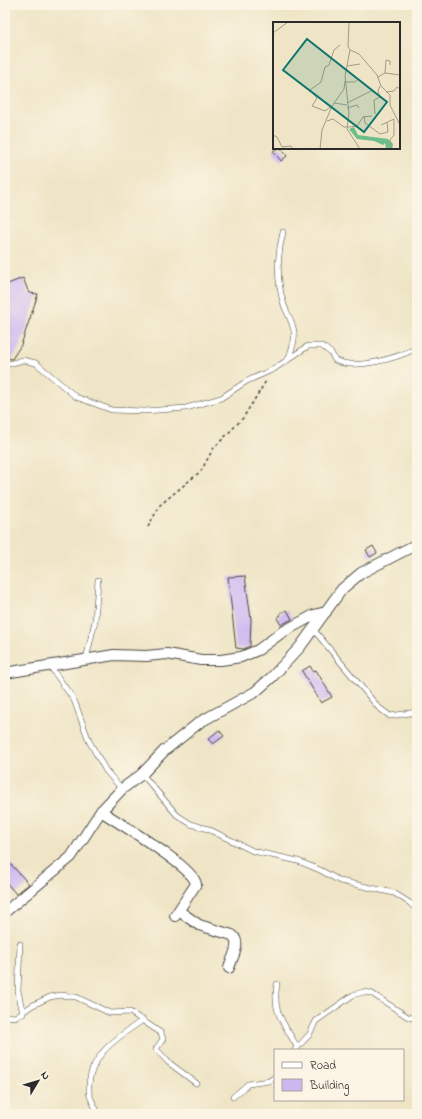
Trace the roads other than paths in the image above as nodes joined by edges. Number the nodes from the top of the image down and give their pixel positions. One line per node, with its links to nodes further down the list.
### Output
1 (283, 232): 3 (lane)
2 (417, 348): 3 (lane)
3 (288, 360): 4 (lane)
4 (5, 365)
5 (417, 544): 7 (street)
6 (98, 580): 10 (lane)
7 (326, 612): 8 (street); 10 (street)
8 (313, 629): 13 (lane); 14 (street)
9 (5, 659): 12 (lane)
10 (86, 659): 11 (street)
11 (50, 666): 12 (street); 15 (lane)
12 (7, 672)
13 (417, 712)
14 (142, 774): 15 (street); 17 (lane)
15 (122, 789): 16 (street)
16 (101, 811): 18 (street); 20 (street)
17 (417, 910)
18 (5, 912)
19 (20, 944): 22 (lane)
20 (229, 968)
21 (277, 984): 26 (lane)
22 (23, 1014): 23 (lane); 25 (lane)
23 (5, 1016)
24 (417, 1019): 26 (lane)
25 (142, 1020): 28 (lane); 30 (lane)
26 (296, 1049)
27 (274, 1078): 29 (lane)
28 (196, 1083)
29 (233, 1097)
30 (98, 1114)

